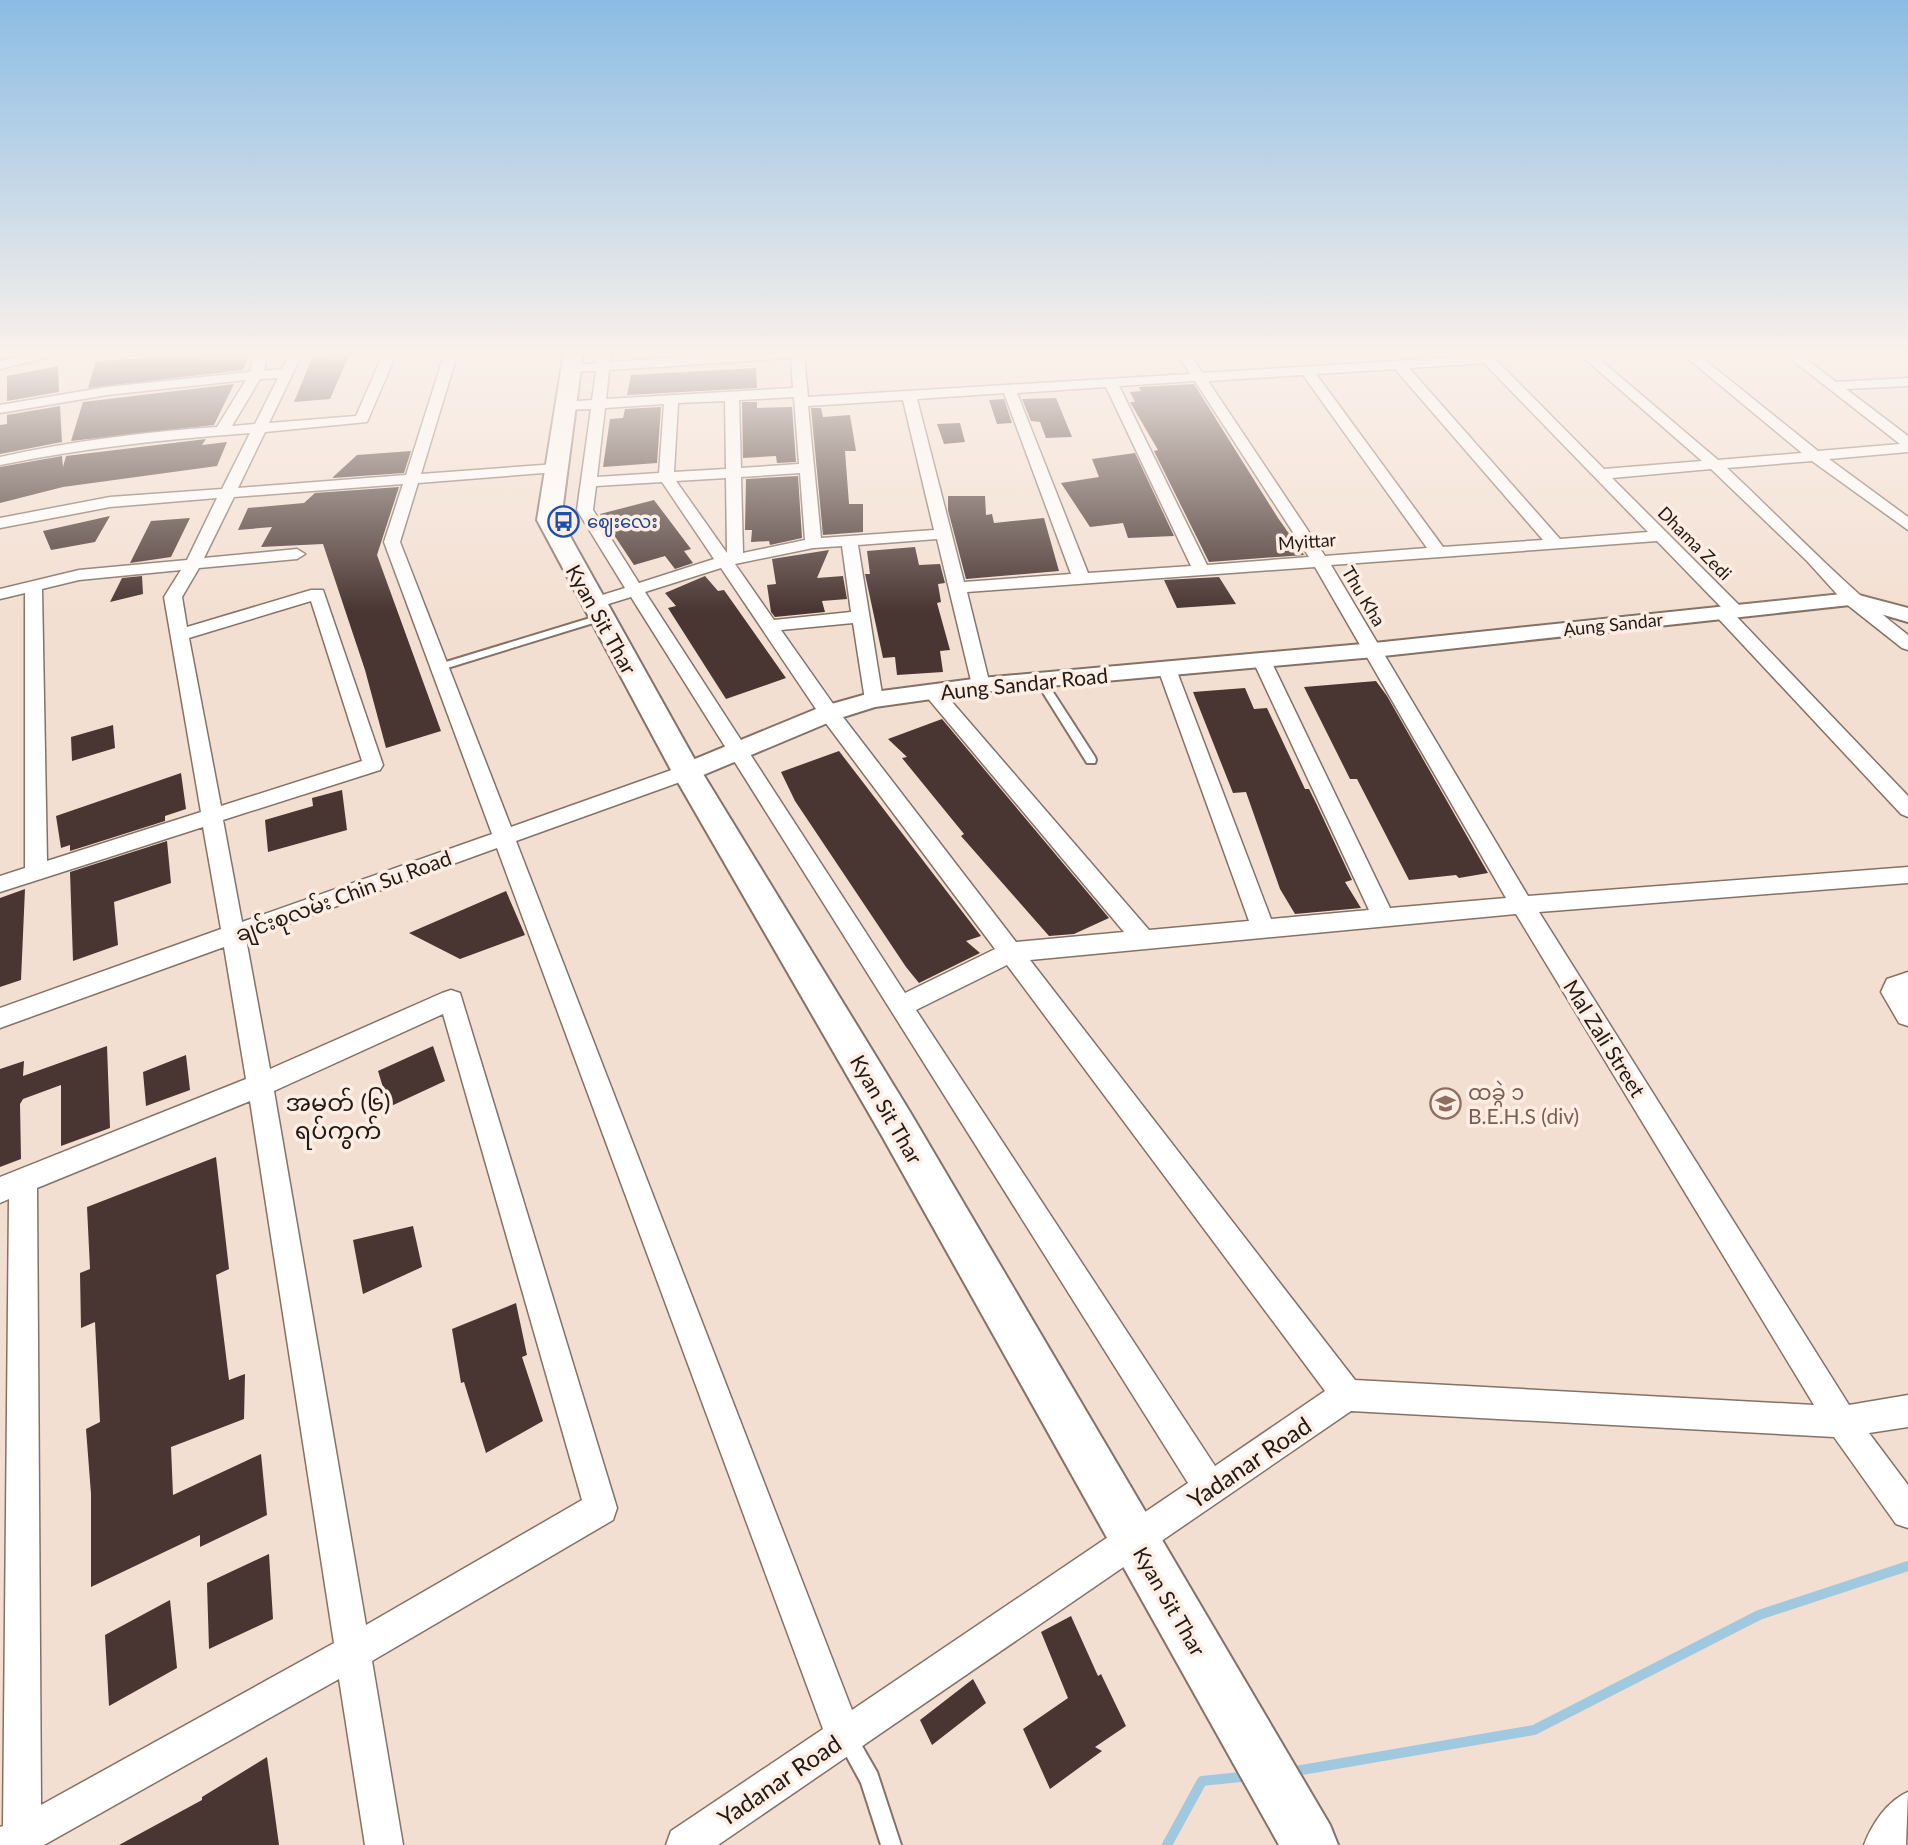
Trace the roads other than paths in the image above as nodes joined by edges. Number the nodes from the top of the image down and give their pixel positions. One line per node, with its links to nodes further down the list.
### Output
1 (151, 438): 19 (street)
2 (253, 438): 27 (street)
3 (426, 438): 26 (street)
4 (577, 438): 24 (main road, Kyan Sit Thar)
5 (669, 438): 25 (street)
6 (733, 438): 22 (street)
7 (804, 438): 21 (street)
8 (919, 438): 30 (street)
9 (1028, 438): 41 (street)
10 (1138, 438): 40 (street)
11 (1240, 438): 38 (street, Thu Kha)
12 (1356, 438): 35 (street)
13 (1463, 438): 34 (street)
14 (1565, 438): 23 (street, Dhama Zedi)
15 (1684, 438): 20 (street)
16 (1793, 438): 18 (street)
17 (1908, 445): 18 (street)
18 (1814, 455): 20 (street); 29 (street)
19 (0, 461)
20 (1714, 464): 23 (street); 46 (street)
21 (807, 468): 22 (street); 33 (street)
22 (734, 473): 25 (street); 37 (street)
23 (1601, 474): 31 (street, Dhama Zedi)
24 (572, 475): 25 (street); 26 (street); 44 (street); 47 (main road, Kyan Sit Thar)
25 (666, 477): 37 (street)
26 (414, 478): 27 (street); 56 (street)
27 (226, 493): 28 (street); 39 (street)
28 (0, 523)
29 (1908, 525)
30 (942, 534): 32 (street); 43 (street)
31 (1661, 536): 34 (street, Myittar); 48 (street, Dhama Zedi)
32 (849, 541): 33 (street); 50 (street)
33 (813, 543): 37 (street)
34 (1555, 543): 35 (street, Myittar)
35 (1437, 551): 38 (street, Myittar)
36 (297, 554): 39 (street)
37 (730, 560): 44 (street); 51 (street)
38 (1319, 560): 40 (street, Myittar); 54 (street, Thu Kha)
39 (193, 564): 42 (street); 52 (street)
40 (1201, 569): 41 (street, Myittar)
41 (1081, 578): 43 (street, Myittar)
42 (33, 586): 45 (street); 69 (street)
43 (957, 588): 59 (street)
44 (634, 590): 47 (street); 63 (street)
45 (0, 594)
46 (1851, 599): 48 (street, Aung Sandar); 49 (street); 53 (street)
47 (596, 611): 56 (lane); 65 (main road, Kyan Sit Thar)
48 (1729, 611): 54 (street, Aung Sandar); 66 (street, Dhama Zedi)
49 (1908, 615)
50 (859, 617): 51 (street); 61 (street)
51 (770, 626): 62 (street)
52 (178, 635): 67 (street); 67 (street)
53 (1908, 644)
54 (1374, 650): 55 (street, Aung Sandar Road); 72 (street, Mal Zali Street)
55 (1262, 661): 57 (street, Aung Sandar Road); 73 (street)
56 (440, 667): 68 (street)
57 (1167, 669): 58 (street, Aung Sandar Road); 74 (street)
58 (1040, 680): 59 (street, Aung Sandar Road); 64 (lane)
59 (981, 685): 60 (street, Aung Sandar Road)
60 (933, 692): 61 (street, Aung Sandar Road); 76 (street)
61 (874, 701): 62 (street, Aung Sandar Road)
62 (829, 713): 63 (street, Aung Sandar Road); 77 (street)
63 (736, 751): 65 (street, Aung Sandar Road); 79 (street)
64 (1091, 760)
65 (687, 772): 68 (street, ချင်းစုလမ်း Chin Su Road); 89 (main road, Kyan Sit Thar)
66 (1908, 809)
67 (212, 817): 69 (street); 75 (street)
68 (504, 837): 75 (street, ချင်းစုလမ်း Chin Su Road); 91 (street)
69 (36, 872): 71 (street)
70 (1908, 875): 72 (street)
71 (0, 884)
72 (1522, 905): 73 (street); 86 (street, Mal Zali Street)
73 (1384, 919): 74 (street)
74 (1264, 929): 76 (street)
75 (233, 934): 81 (street, ချင်းစုလမ်း Chin Su Road); 82 (street)
76 (1145, 941): 77 (street)
77 (1011, 952): 79 (street); 84 (street)
78 (1908, 982): 80 (street)
79 (900, 1007): 87 (street)
80 (1908, 1016)
81 (0, 1018)
82 (260, 1085): 83 (street); 90 (street); 90 (street)
83 (11, 1186): 93 (street)
84 (1347, 1395): 86 (street); 87 (street, Yadanar Road)
85 (1908, 1411): 86 (street)
86 (1842, 1422): 88 (street, Mal Zali Street)
87 (1210, 1488): 89 (street, Yadanar Road)
88 (1908, 1512)
89 (1135, 1540): 91 (street, Yadanar Road); 97 (main road, Kyan Sit Thar)
90 (353, 1652): 93 (street); 94 (street)
91 (844, 1735): 95 (street, Yadanar Road); 96 (lane)
92 (1908, 1811): 98 (street)
93 (14, 1841)
94 (384, 1845)
95 (685, 1845)
96 (891, 1845)
97 (1310, 1845)
98 (1883, 1845)

